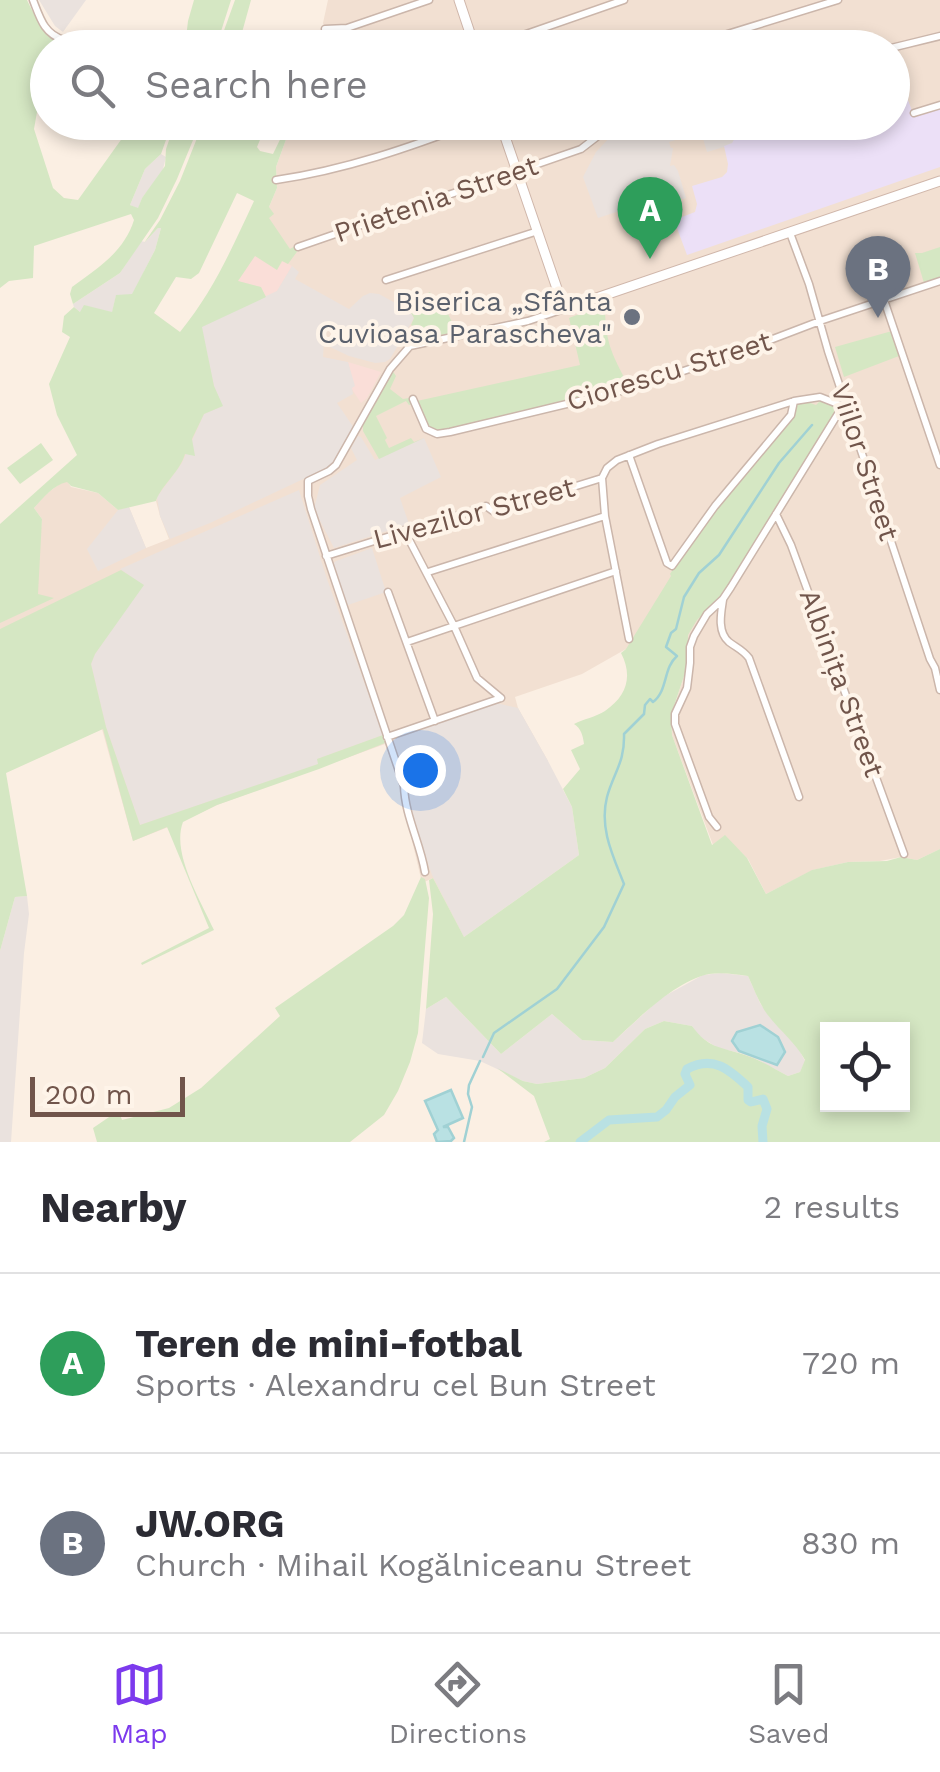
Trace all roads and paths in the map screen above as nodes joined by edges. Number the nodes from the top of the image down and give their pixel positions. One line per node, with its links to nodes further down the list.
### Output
1 (34, 0): 7 (street)
2 (429, 0): 6 (street)
3 (459, 0): 8 (street)
4 (624, 0): 9 (street)
5 (838, 0): 10 (street)
6 (325, 29)
7 (48, 30)
8 (469, 30)
9 (538, 30)
10 (740, 30)
11 (940, 36): 12 (street)
12 (910, 43)
13 (940, 105): 14 (street)
14 (914, 113)
15 (428, 140): 19 (street)
16 (506, 140): 18 (street)
17 (593, 140): 18 (street, Prietenia Street)
18 (517, 172): 21 (street); 23 (street, Prietenia Street)
19 (276, 180)
20 (940, 181): 22 (street)
21 (538, 231): 24 (street); 27 (street)
22 (790, 233): 27 (street); 28 (street, Viilor Street)
23 (298, 247)
24 (386, 280)
25 (939, 285): 26 (street, Ciorescu Street)
26 (884, 300): 28 (street, Ciorescu Street); 33 (street)
27 (564, 310): 38 (street)
28 (820, 321): 29 (street, Ciorescu Street); 31 (street, Viilor Street)
29 (413, 399)
30 (794, 401): 31 (street, Livezilor Street); 32 (street, Livezilor Street); 32 (street)
31 (844, 404): 35 (street); 46 (street, Viilor Street)
32 (628, 456): 34 (street, Livezilor Street)
33 (940, 465)
34 (602, 478): 36 (street); 37 (street, Livezilor Street)
35 (776, 514): 42 (street); 52 (street, Albinița Street)
36 (606, 516): 39 (street); 40 (street)
37 (404, 530): 38 (street, Livezilor Street); 40 (street)
38 (326, 556): 49 (street)
39 (616, 571): 43 (street); 44 (street)
40 (428, 572): 43 (street)
41 (388, 592): 45 (street)
42 (723, 599): 50 (street); 51 (street)
43 (454, 626): 45 (street); 48 (street)
44 (629, 639)
45 (407, 642): 48 (street)
46 (938, 666): 47 (street, Viilor Street)
47 (940, 690)
48 (434, 722): 49 (street)
49 (387, 737): 53 (street)
50 (798, 797)
51 (716, 827)
52 (904, 854)
53 (425, 872)

